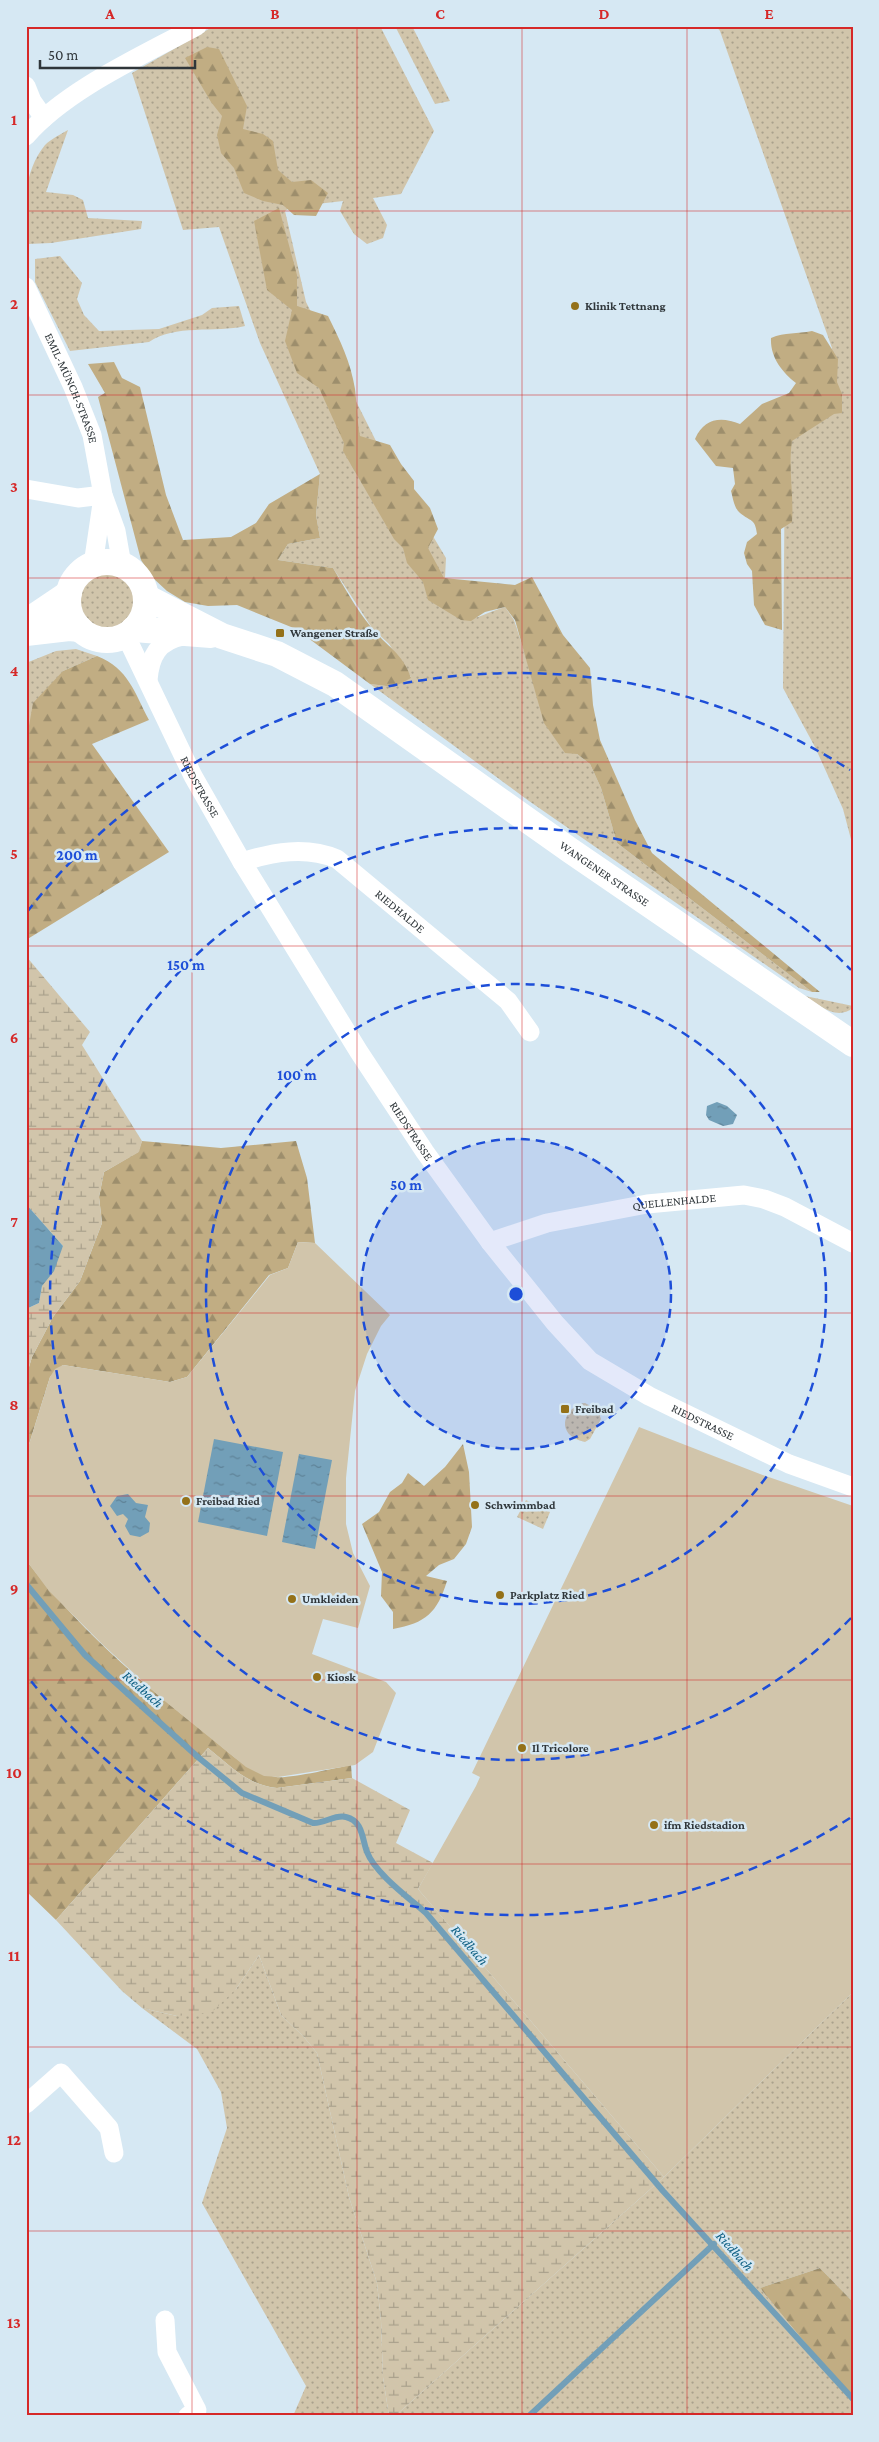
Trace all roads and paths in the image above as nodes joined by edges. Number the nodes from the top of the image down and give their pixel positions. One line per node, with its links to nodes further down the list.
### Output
1 (197, 26): 3 (street)
2 (26, 86): 3 (street)
3 (44, 118): 4 (street)
4 (26, 136)
5 (26, 287): 7 (street, EMIL-MÜNCH-STRASSE)
6 (26, 489): 7 (street)
7 (103, 496): 8 (street, EMIL-MÜNCH-STRASSE); 9 (street, EMIL-MÜNCH-STRASSE)
8 (93, 565): 9 (main road); 10 (main road)
9 (122, 565): 11 (main road)
10 (69, 593): 12 (main road); 13 (main road)
11 (146, 597): 15 (main road); 17 (main road, WANGENER STRASSE)
12 (26, 622)
13 (80, 629): 14 (main road); 15 (main road)
14 (26, 633)
15 (130, 633): 16 (main road, WANGENER STRASSE); 18 (street, RIEDSTRASSE)
16 (191, 634): 17 (main road, WANGENER STRASSE); 18 (street)
17 (222, 636): 21 (main road, WANGENER STRASSE)
18 (148, 680): 19 (street, RIEDSTRASSE)
19 (242, 862): 20 (street, RIEDHALDE); 22 (street, RIEDSTRASSE)
20 (530, 1032)
21 (851, 1039)
22 (490, 1242): 23 (street, QUELLENHALDE); 24 (street, RIEDSTRASSE)
23 (853, 1243)
24 (853, 1488)
25 (26, 2104): 26 (street)
26 (114, 2153)
27 (165, 2320): 28 (street)
28 (188, 2416)

